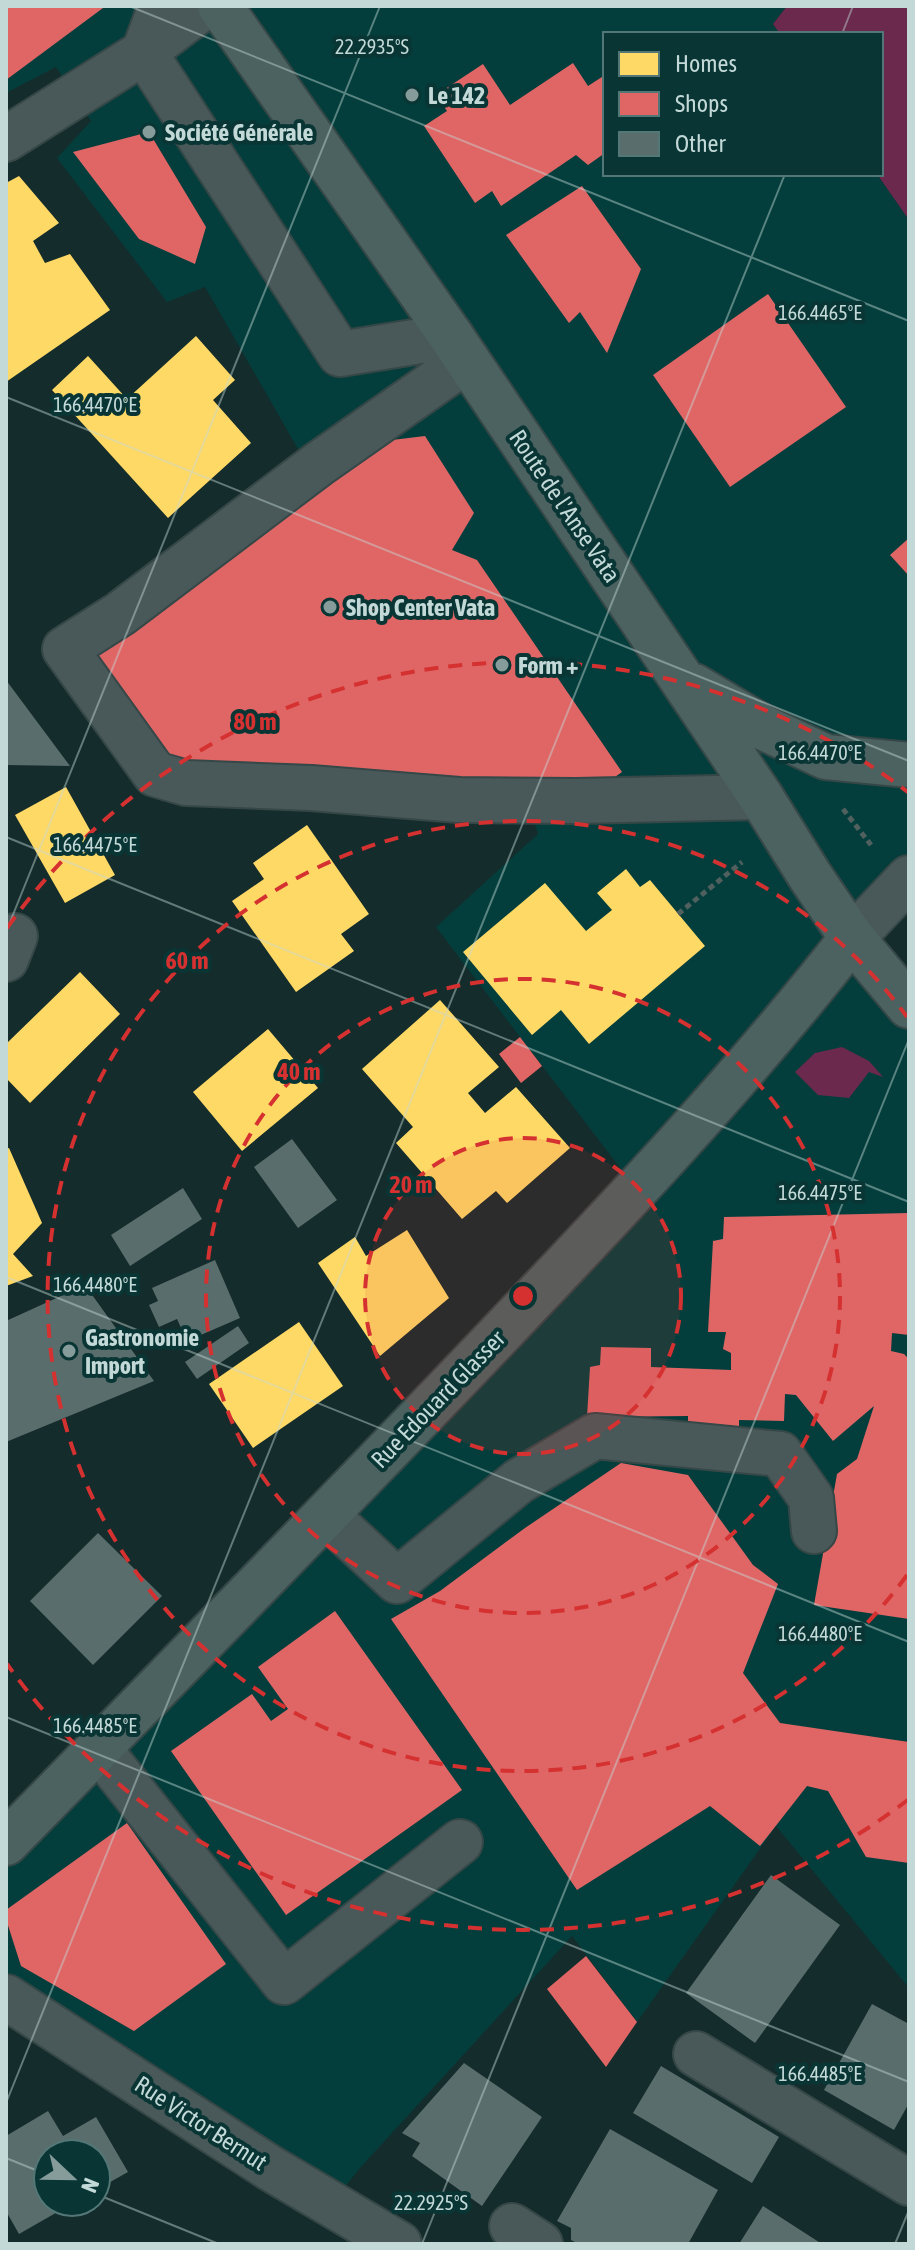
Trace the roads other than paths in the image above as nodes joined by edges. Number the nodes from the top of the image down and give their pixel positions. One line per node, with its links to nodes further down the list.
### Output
1 (161, 6): 4 (street)
2 (205, 6): 4 (street)
3 (220, 6): 6 (main road, Route de l'Anse Vata)
4 (144, 52): 5 (street); 6 (street)
5 (6, 139)
6 (459, 348): 7 (main road, Route de l'Anse Vata); 9 (street)
7 (679, 676): 8 (main road); 9 (main road, Route de l'Anse Vata)
8 (909, 765)
9 (761, 797): 11 (main road, Route de l'Anse Vata)
10 (893, 865): 11 (street)
11 (852, 938): 12 (main road, Route de l'Anse Vata); 13 (main road, Rue Edouard Glasser)
12 (909, 1006)
13 (327, 1516): 14 (street); 15 (main road, Rue Edouard Glasser)
14 (814, 1531)
15 (98, 1748): 16 (street); 17 (main road, Rue Edouard Glasser)
16 (460, 1842)
17 (6, 1843)
18 (6, 1997): 21 (street, Rue Victor Bernut)
19 (696, 2054): 20 (street)
20 (909, 2183)
21 (399, 2244)

